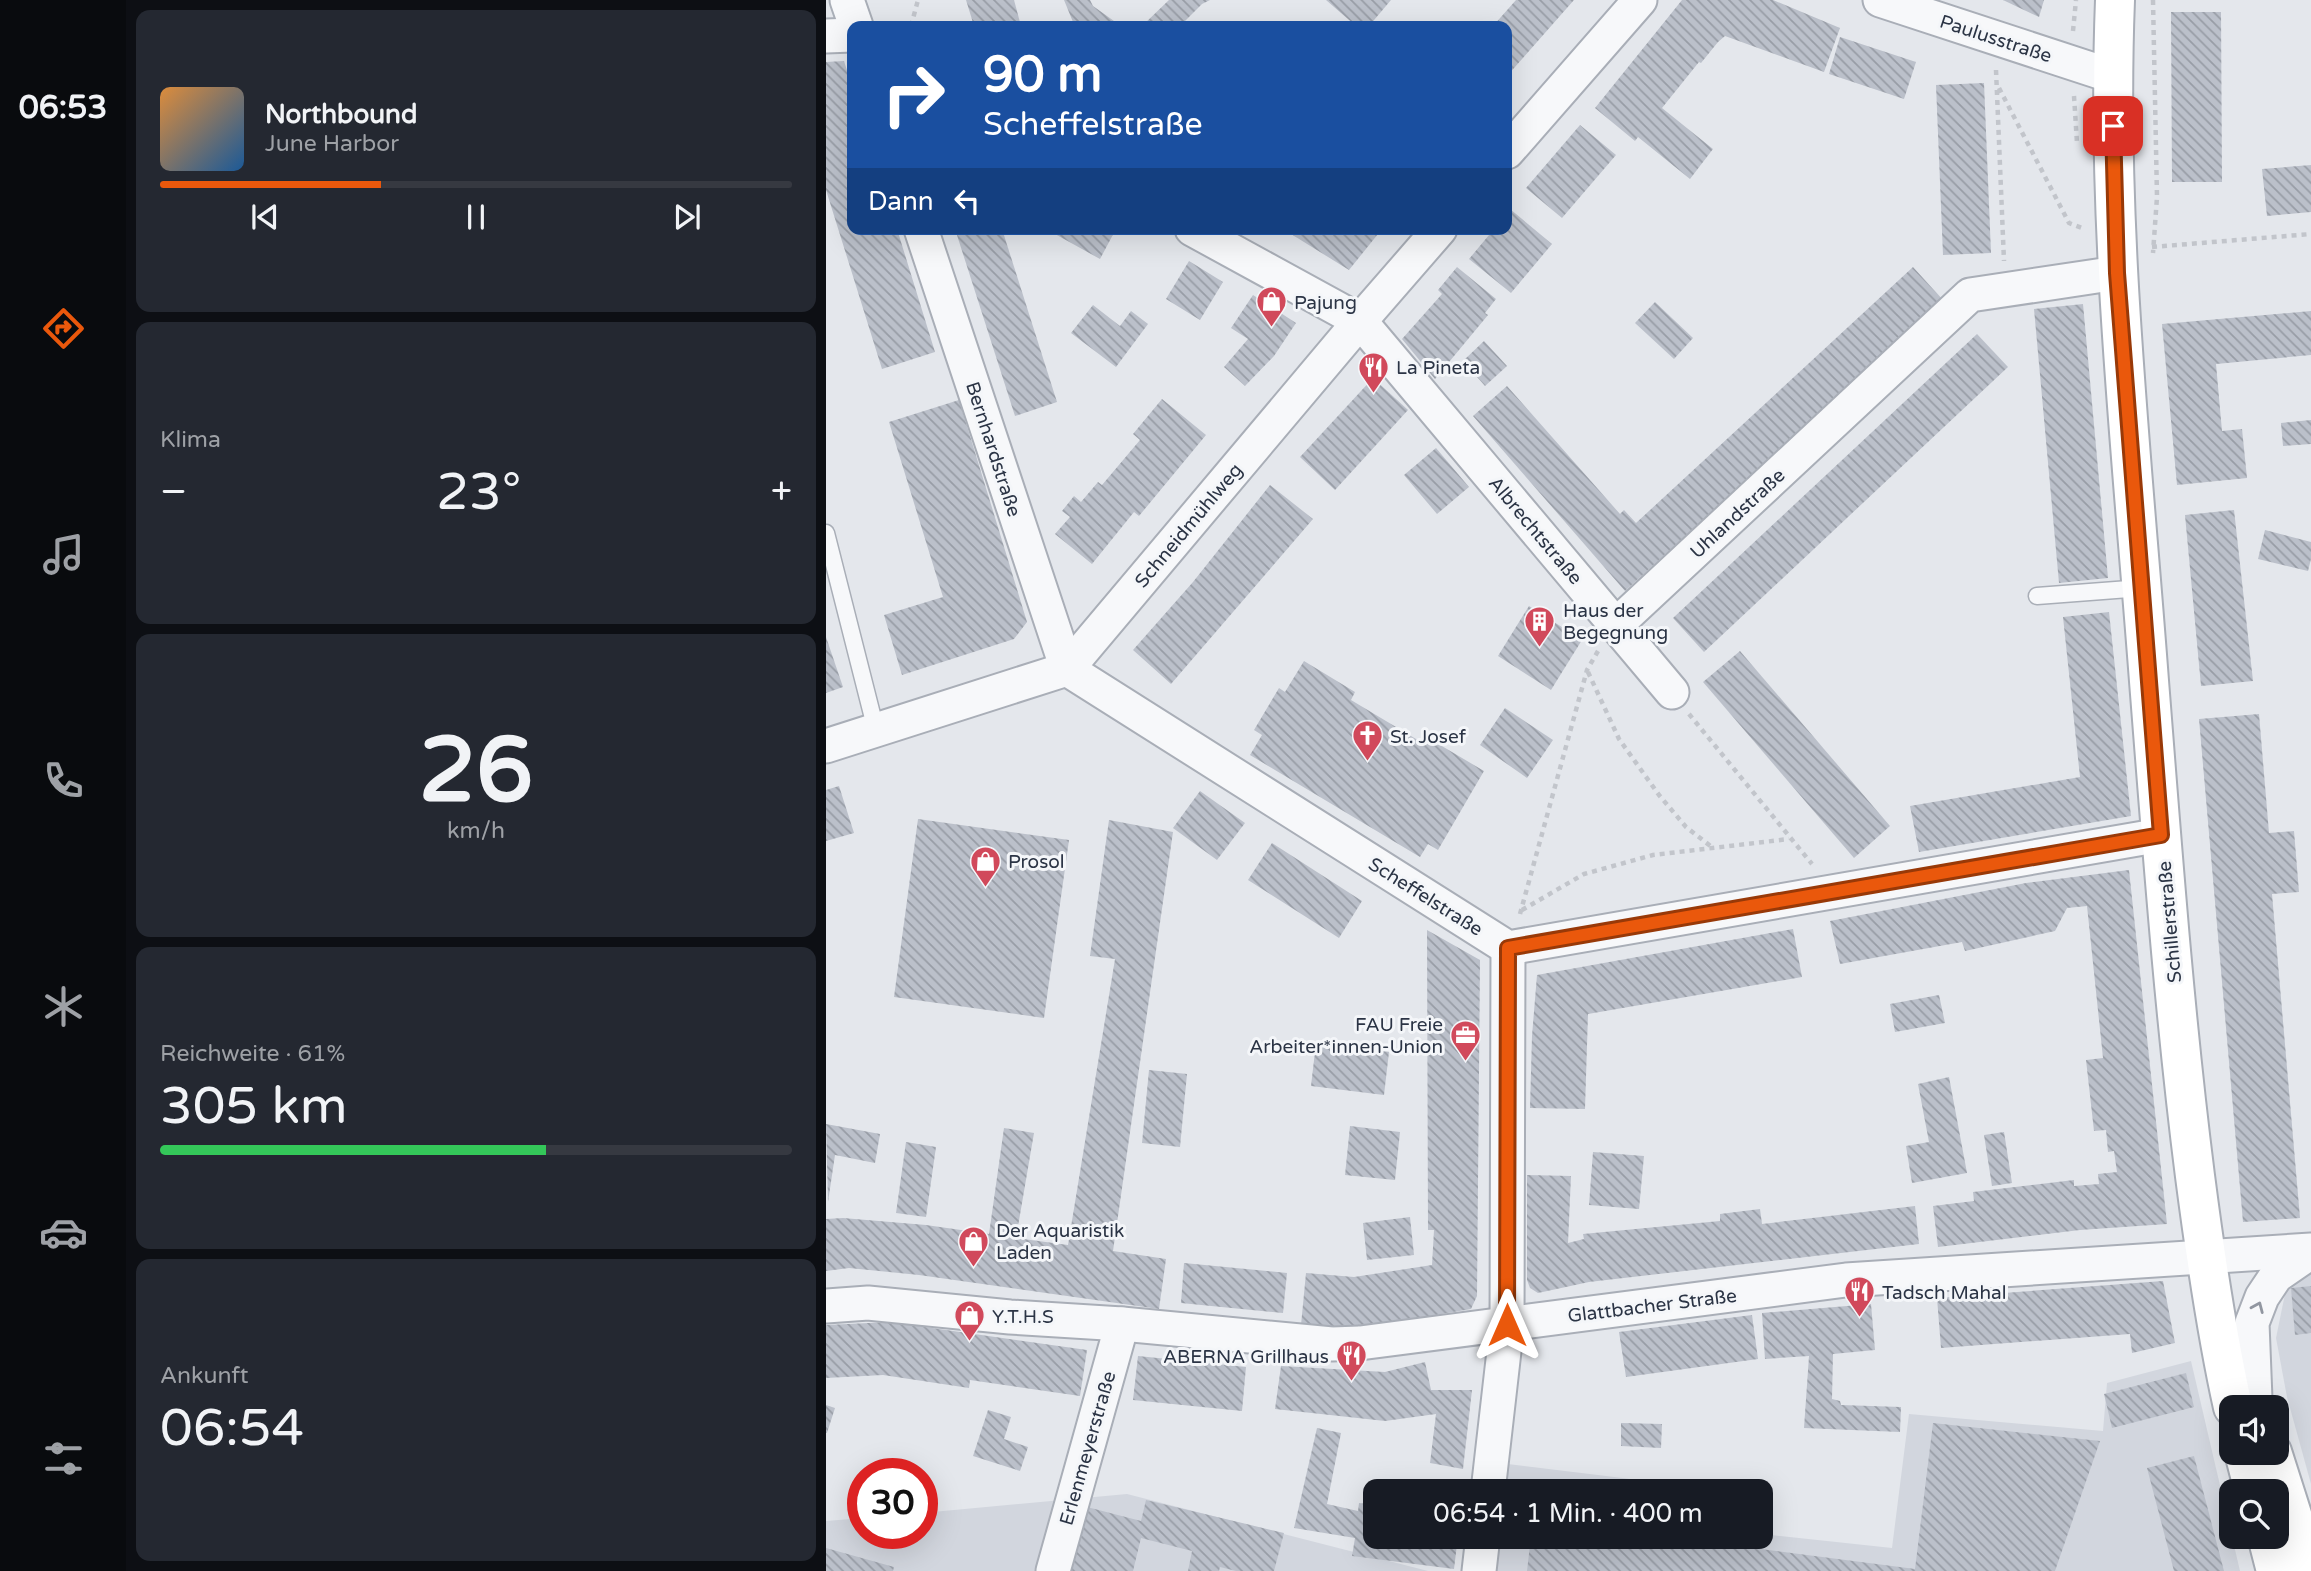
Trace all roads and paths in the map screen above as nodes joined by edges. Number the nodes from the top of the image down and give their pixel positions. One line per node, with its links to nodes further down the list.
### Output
1 (847, 0): 7 (street)
2 (918, 0): 8 (path)
3 (1640, 0): 14 (street)
4 (1880, 0): 11 (street, Paulusstraße)
5 (2115, 0): 12 (main road, Schillerstraße)
6 (2153, 0): 19 (path)
7 (854, 21)
8 (912, 21)
9 (847, 35): 10 (street)
10 (826, 36)
11 (1994, 38): 12 (street, Paulusstraße); 13 (path)
12 (2112, 76): 20 (main road, Schillerstraße)
13 (1997, 84): 20 (path); 22 (path)
14 (1512, 146)
15 (2311, 234): 19 (path)
16 (923, 235): 28 (street, Bernhardstraße)
17 (1203, 235): 23 (street)
18 (1435, 235): 23 (street, Schneidmühlweg)
19 (2154, 247): 20 (path); 21 (path)
20 (2117, 250): 22 (street, Uhlandstraße); 25 (main road, Schillerstraße)
21 (2153, 261)
22 (2005, 290): 27 (street, Uhlandstraße)
23 (1360, 321): 27 (street, Albrechtstraße); 28 (street, Schneidmühlweg)
24 (826, 533): 31 (lane)
25 (2142, 588): 26 (lane); 33 (main road, Schillerstraße)
26 (2037, 596)
27 (1616, 625): 29 (path); 30 (street, Albrechtstraße)
28 (1067, 669): 31 (street); 35 (street, Scheffelstraße)
29 (1587, 670): 34 (path); 34 (path)
30 (1672, 692): 34 (path)
31 (876, 730): 32 (street)
32 (826, 746)
33 (2161, 835): 35 (street); 37 (main road, Schillerstraße)
34 (1714, 848)
35 (1508, 948): 40 (street)
36 (2311, 1251): 37 (street, Glattbacher Straße); 42 (street, one-way to 36)
37 (2206, 1256): 40 (street, Glattbacher Straße); 41 (main road, Schillerstraße)
38 (826, 1306): 39 (street, Glattbacher Straße)
39 (1122, 1324): 40 (street, Glattbacher Straße); 47 (street, Erlenmeyerstraße)
40 (1507, 1325): 44 (street)
41 (2246, 1395)
42 (2249, 1395)
43 (2276, 1465): 50 (main road)
44 (1489, 1479)
45 (1481, 1549): 48 (street)
46 (2270, 1549): 49 (main road)
47 (1053, 1571)
48 (1479, 1571)
49 (2276, 1571)
50 (2310, 1571)

